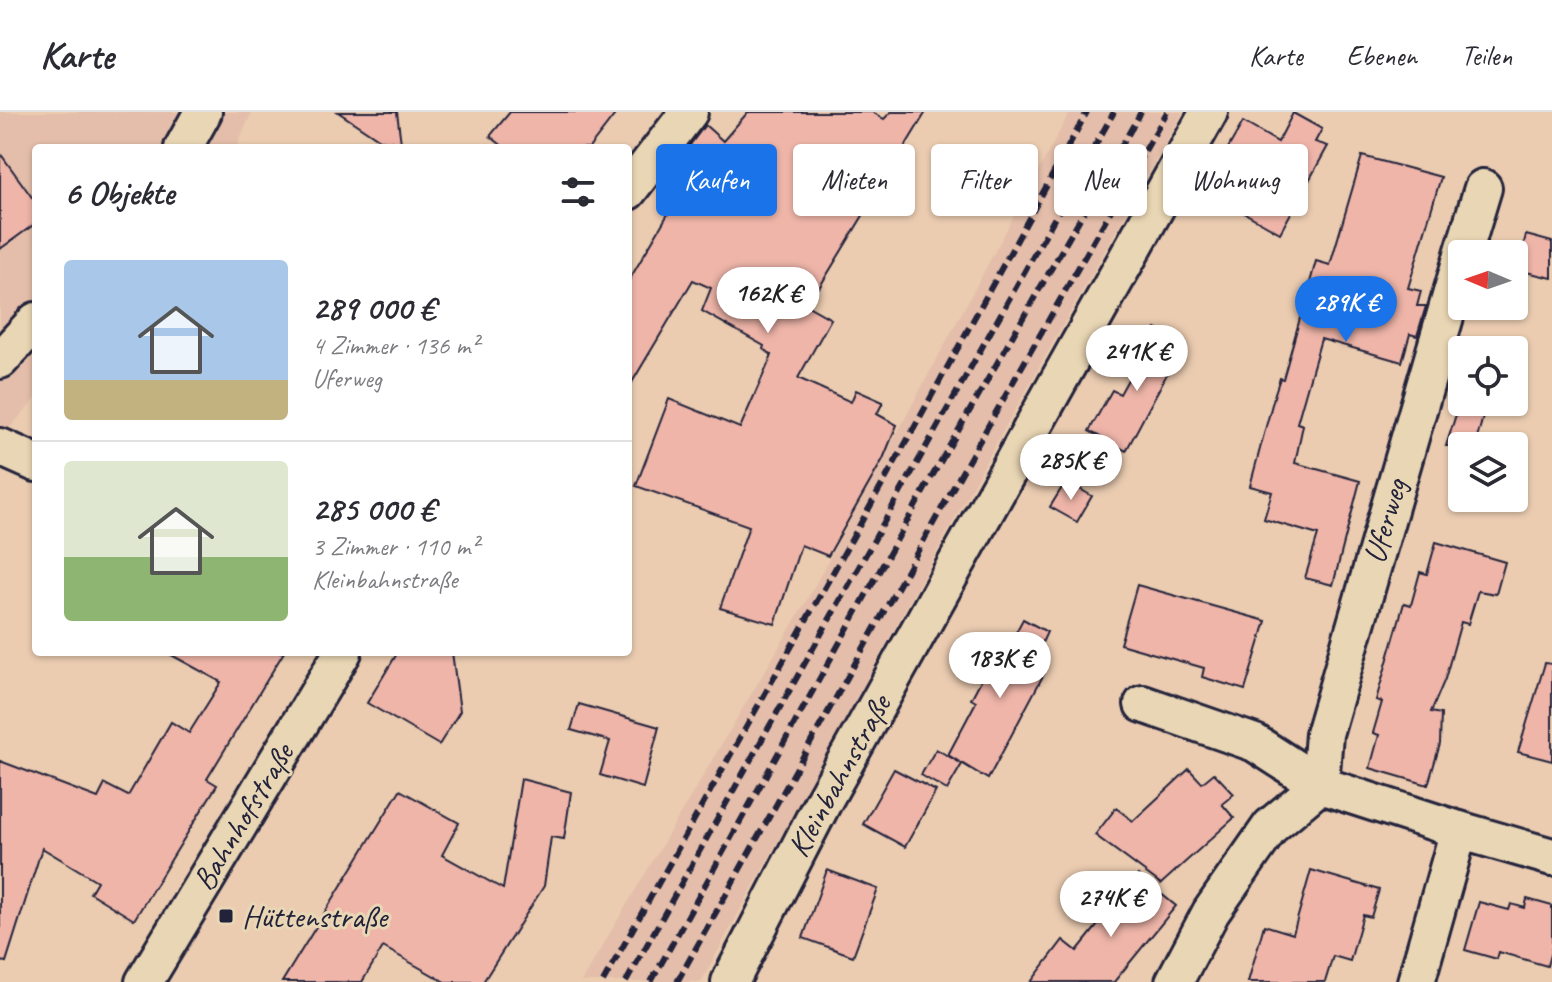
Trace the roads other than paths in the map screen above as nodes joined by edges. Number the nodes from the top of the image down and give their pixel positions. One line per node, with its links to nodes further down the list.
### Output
1 (203, 112): 4 (street)
2 (689, 112): 5 (street)
3 (1209, 112): 19 (street, Kleinbahnstraße)
4 (185, 144)
5 (632, 186)
6 (1483, 188): 7 (street, Uferweg)
7 (1468, 240)
8 (1448, 308): 15 (street, Uferweg)
9 (32, 325): 10 (street)
10 (0, 360)
11 (0, 447): 12 (street)
12 (32, 461)
13 (341, 656): 18 (street, Bahnhofstraße)
14 (1143, 704): 15 (street)
15 (1320, 785): 16 (street); 20 (street)
16 (1459, 830): 17 (street); 21 (street)
17 (1552, 857)
18 (144, 982)
19 (730, 982)
20 (1174, 982)
21 (1416, 982)

